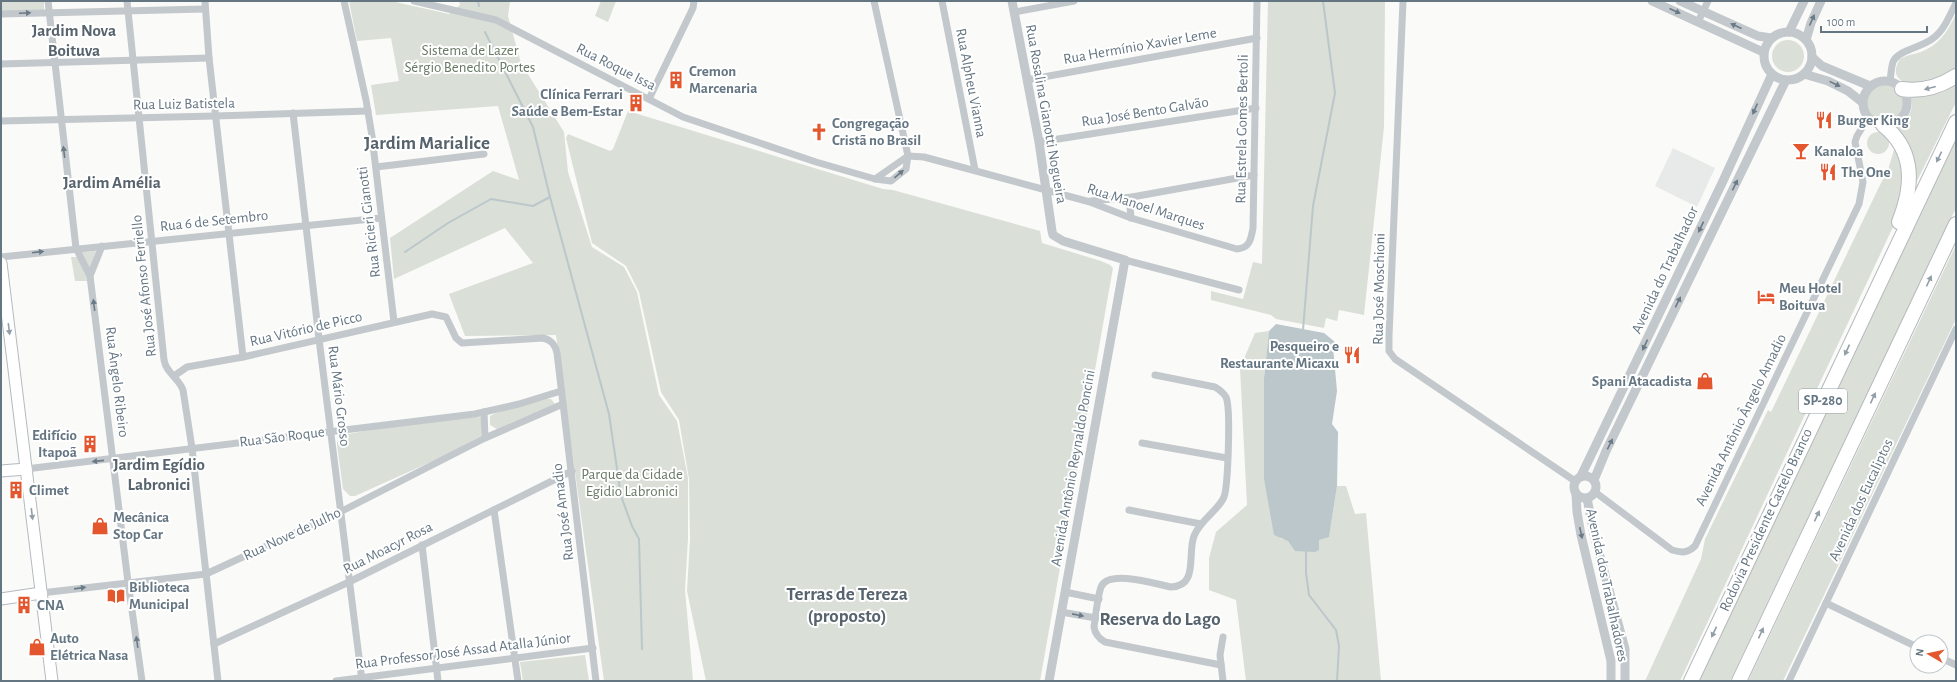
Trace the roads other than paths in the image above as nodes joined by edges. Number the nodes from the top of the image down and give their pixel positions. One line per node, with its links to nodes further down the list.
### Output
1 (48, 1): 21 (street, Rua Ângelo Ribeiro)
2 (127, 1): 19 (street, Rua José Afonso Ferriello)
3 (344, 1): 46 (street, Rua Ricieri Gianotti)
4 (414, 1): 43 (street, Rua Roque Issa)
5 (694, 1): 43 (street)
6 (874, 1): 57 (street)
7 (942, 1): 59 (street, Rua Alpheu Vianna)
8 (1012, 1): 22 (street, Rua Rosalina Gianotti Nogueira)
9 (1074, 1): 22 (street)
10 (1257, 1): 26 (street, Rua Estrela Gomes Bertoli)
11 (1403, 1): 99 (street, Rua José Moschioni)
12 (1652, 1): 24 (street, one-way to 24)
13 (1680, 1): 20 (street)
14 (1708, 1): 20 (street)
15 (1804, 1): 25 (street)
16 (1821, 1): 28 (street, one-way to 16)
17 (1956, 3): 40 (street)
18 (205, 5): 19 (street); 31 (street)
19 (128, 11): 21 (street); 32 (street, Rua José Afonso Ferriello)
20 (1703, 11): 24 (street); 27 (street, one-way to 20)
21 (49, 12): 23 (street, one-way to 21); 33 (street, Rua Ângelo Ribeiro)
22 (1015, 12): 38 (street, Rua Rosalina Gianotti Nogueira)
23 (1, 14)
24 (1698, 22): 29 (street)
25 (1789, 32): 27 (street); 28 (street)
26 (1257, 38): 38 (street, Rua Hermínio Xavier Leme); 45 (street, Rua Estrela Gomes Bertoli)
27 (1771, 38): 29 (street)
28 (1806, 40): 30 (street)
29 (1764, 52): 35 (street)
30 (1812, 57): 36 (street); 41 (street)
31 (208, 58): 32 (street); 48 (street)
32 (134, 59): 33 (street); 49 (street, Rua José Afonso Ferriello)
33 (54, 61): 34 (street); 51 (street, Rua Ângelo Ribeiro)
34 (1, 64)
35 (1772, 74): 39 (street); 99 (street, Avenida do Trabalhador, one-way to 99)
36 (1804, 74): 39 (street); 44 (street, one-way to 44)
37 (1956, 76): 42 (highway, one-way to 42)
38 (1027, 80): 55 (street, Rua Rosalina Gianotti Nogueira)
39 (1786, 80): 100 (street, one-way to 39)
40 (1890, 81): 41 (street); 42 (street)
41 (1870, 86): 44 (street)
42 (1902, 89): 54 (street)
43 (649, 99): 61 (street, Rua Roque Issa)
44 (1862, 102): 50 (street)
45 (1256, 108): 55 (street, Rua José Bento Galvão); 60 (street, Rua Estrela Gomes Bertoli)
46 (368, 110): 47 (street, Rua Luiz Batistela); 58 (street, Rua Ricieri Gianotti)
47 (293, 113): 48 (street, Rua Luiz Batistela); 68 (street, Rua Mário Grosso)
48 (215, 116): 49 (street, Rua Luiz Batistela); 69 (street)
49 (139, 118): 51 (street, Rua Luiz Batistela); 70 (street, Rua José Afonso Ferriello)
50 (1868, 118): 54 (street); 101 (street, Avenida Antônio Ângelo Amadio)
51 (60, 119): 52 (street, Rua Luiz Batistela); 72 (street, Rua Ângelo Ribeiro, one-way to 51)
52 (1, 121)
53 (1956, 122): 80 (highway, Rodovia Presidente Castelo Branco / SP-280, one-way to 80)
54 (1883, 125): 80 (highway)
55 (1039, 142): 62 (street, Rua Rosalina Gianotti Nogueira)
56 (484, 154): 58 (street)
57 (908, 156): 59 (street, Rua Manoel Marques); 61 (street); 61 (street, Rua Roque Issa, one-way to 57)
58 (376, 167): 65 (street, Rua Ricieri Gianotti)
59 (975, 170): 62 (street, Rua Manoel Marques)
60 (1254, 176): 63 (street); 73 (street, Rua Estrela Gomes Bertoli)
61 (875, 179)
62 (1045, 190): 64 (street, Rua Manoel Marques); 75 (street, Rua Rosalina Gianotti Nogueira)
63 (1132, 197): 64 (street); 66 (street)
64 (1090, 202): 66 (street, Rua Manoel Marques)
65 (382, 218): 68 (street, Rua 6 de Setembro); 79 (street, Rua Ricieri Gianotti)
66 (1131, 218): 73 (street, Rua Manoel Marques)
67 (1956, 224): 139 (highway, SP-280, one-way to 67)
68 (306, 225): 69 (street, Rua 6 de Setembro); 82 (street, Rua Mário Grosso)
69 (229, 232): 70 (street, Rua 6 de Setembro); 84 (street)
70 (152, 240): 71 (street, Rua 6 de Setembro); 86 (street, Rua José Afonso Ferriello)
71 (102, 246): 72 (street, Rua 6 de Setembro); 77 (street, Rua Ângelo Ribeiro)
72 (76, 248): 74 (street, Rua 6 de Setembro, one-way to 72); 77 (street, Rua Ângelo Ribeiro)
73 (1237, 249)
74 (1, 257)
75 (1126, 260): 78 (street); 112 (street, Avenida Antônio Reynaldo Poncini)
76 (1, 263): 96 (main road, one-way to 96)
77 (90, 276): 95 (street, Rua Ângelo Ribeiro, one-way to 77)
78 (1239, 290)
79 (394, 322): 82 (street, Rua Vitório de Picco); 83 (street, Rua Vitório de Picco)
80 (1860, 322): 138 (highway, Rodovia Presidente Castelo Branco / SP-280, one-way to 138)
81 (1956, 329): 116 (street, Avenida dos Eucaliptos)
82 (318, 339): 84 (street, Rua Vitório de Picco); 90 (street, Rua Mário Grosso)
83 (551, 341): 87 (street, Rua José Amadio)
84 (243, 357): 86 (street, Rua Vitório de Picco)
85 (1155, 375): 94 (street)
86 (174, 376): 93 (street, Rua José Afonso Ferriello)
87 (561, 391): 88 (street, Rua José Amadio); 89 (street, Rua São Roque)
88 (563, 404): 91 (street, Rua Nove de Julho); 97 (street, Rua José Amadio)
89 (484, 412): 90 (street, Rua São Roque); 91 (street)
90 (330, 430): 93 (street, Rua São Roque); 106 (street, Rua Mário Grosso)
91 (485, 438): 106 (street, Rua Nove de Julho)
92 (1142, 443): 94 (street)
93 (192, 448): 95 (street, Rua São Roque); 109 (street, Rua José Afonso Ferriello)
94 (1227, 458): 107 (street)
95 (113, 459): 96 (street, Rua São Roque, one-way to 96); 110 (street, Rua Ângelo Ribeiro)
96 (26, 469): 98 (main road, Rua São Roque); 113 (main road, one-way to 113)
97 (572, 471): 104 (street, Rua Moacyr Rosa); 122 (street, Rua José Amadio)
98 (1, 472)
99 (1578, 478): 100 (street); 102 (street)
100 (1594, 480): 101 (street)
101 (1595, 492): 103 (street)
102 (1576, 494): 103 (street); 136 (street, Avenida dos Trabalhadores, one-way to 136)
103 (1587, 498): 137 (street, Avenida dos Trabalhadores)
104 (494, 510): 108 (street, Rua Moacyr Rosa); 123 (street)
105 (1129, 510): 107 (street)
106 (340, 512): 109 (street, Rua Nove de Julho); 111 (street, Rua Mário Grosso)
107 (1200, 524): 115 (street)
108 (422, 545): 111 (street, Rua Moacyr Rosa); 125 (street)
109 (206, 574): 110 (street, Rua Nove de Julho); 121 (street, Rua José Afonso Ferriello)
110 (128, 582): 113 (street, Rua Nove de Julho, one-way to 110); 128 (street, Rua Ângelo Ribeiro, one-way to 110)
111 (349, 582): 121 (street, Rua Moacyr Rosa); 126 (street, Rua Mário Grosso)
112 (1065, 592): 115 (street); 117 (street, Avenida Antônio Reynaldo Poncini)
113 (41, 593): 114 (main road, Rua Nove de Julho); 127 (main road)
114 (1, 599)
115 (1099, 599): 118 (street)
116 (1826, 603): 120 (street); 140 (street, Avenida dos Eucaliptos)
117 (1061, 612): 118 (street, one-way to 118); 134 (street, Avenida Antônio Reynaldo Poncini)
118 (1096, 618): 124 (street)
119 (1223, 637): 124 (street)
120 (1909, 643)
121 (214, 644): 129 (street, Rua José Afonso Ferriello)
122 (593, 648): 123 (street, Rua Professor José Assad Atalla Júnior); 133 (street, Rua José Amadio)
123 (515, 658): 125 (street, Rua Professor José Assad Atalla Júnior); 132 (street)
124 (1220, 665): 135 (street)
125 (437, 668): 126 (street, Rua Professor José Assad Atalla Júnior); 131 (street)
126 (362, 679): 130 (street, Rua Professor José Assad Atalla Júnior)
127 (52, 681)
128 (142, 681)
129 (218, 681)
130 (336, 681)
131 (438, 681)
132 (518, 681)
133 (596, 681)
134 (1049, 681)
135 (1223, 681)
136 (1611, 681)
137 (1625, 681)
138 (1690, 681)
139 (1739, 681)
140 (1789, 681)

